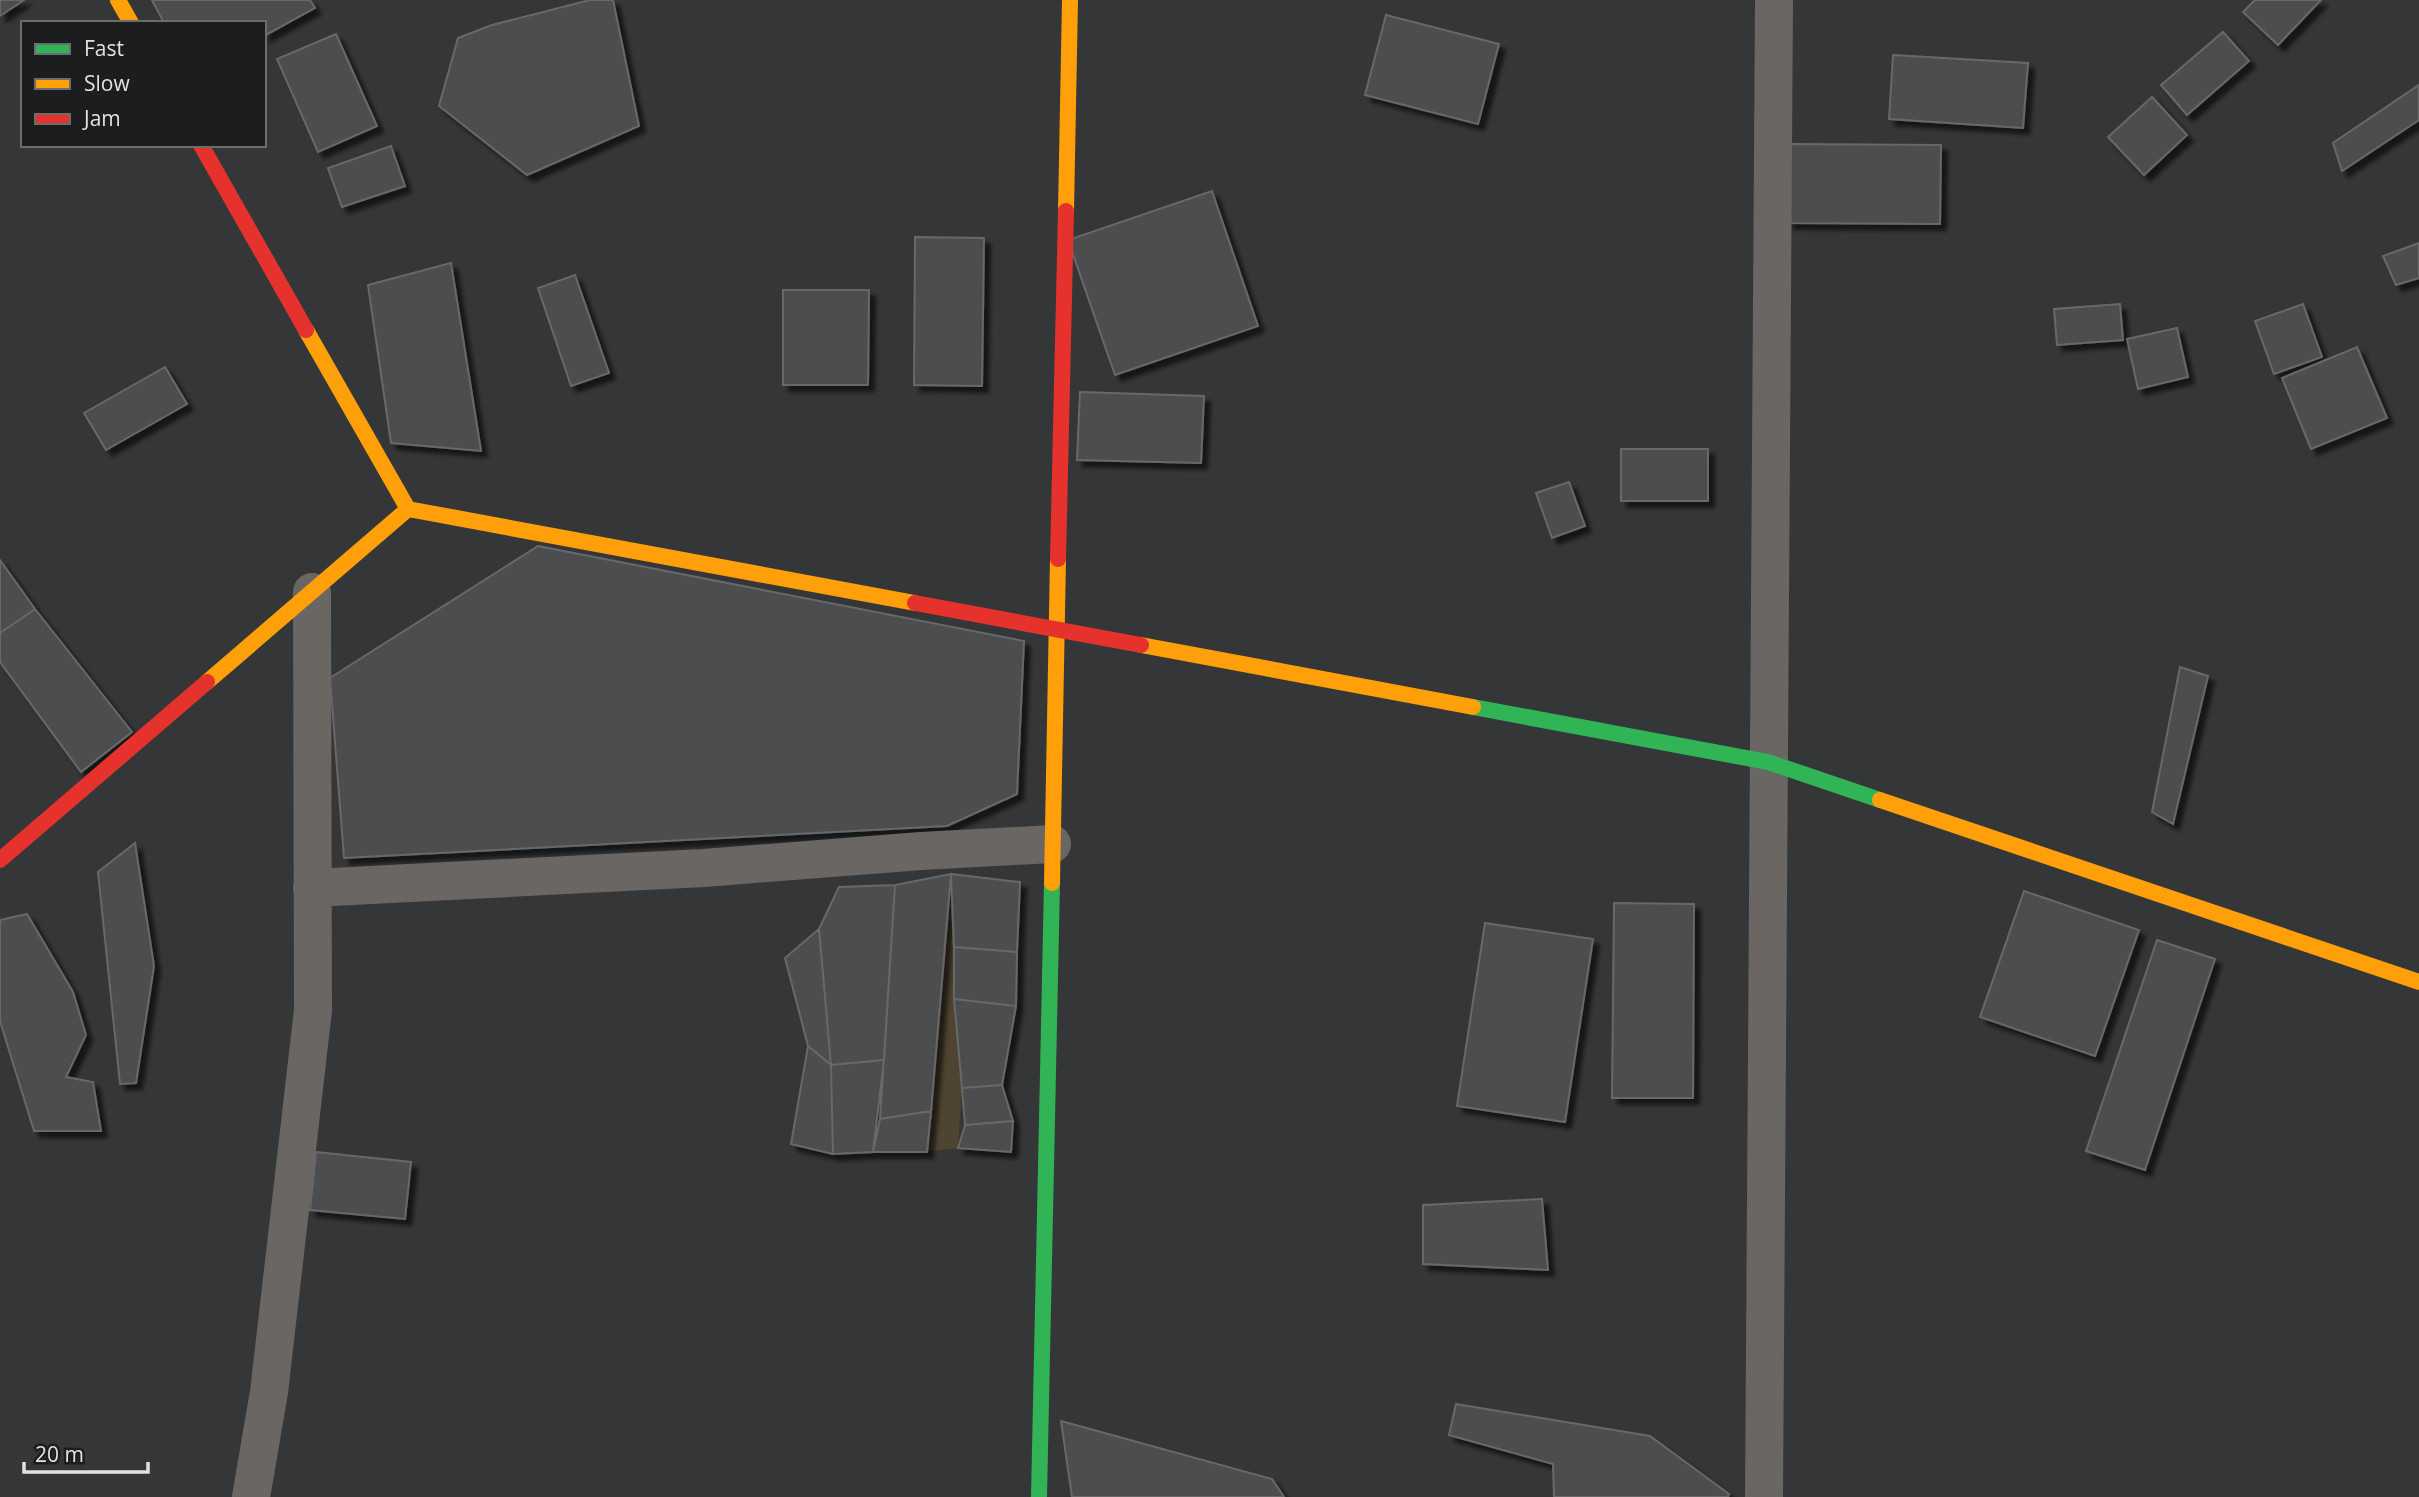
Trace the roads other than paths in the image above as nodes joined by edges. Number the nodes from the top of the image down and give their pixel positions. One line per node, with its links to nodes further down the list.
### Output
1 (118, 0): 4 (street)
2 (1070, 0): 8 (street)
3 (1774, 0): 9 (street)
4 (130, 21)
5 (202, 147): 6 (street)
6 (408, 509): 7 (street); 8 (street)
7 (312, 592): 11 (street); 12 (street)
8 (1056, 629): 9 (street); 10 (street)
9 (1768, 762): 13 (street); 16 (street)
10 (1052, 844): 12 (street); 15 (street)
11 (0, 860)
12 (312, 888): 14 (street)
13 (2419, 982)
14 (251, 1497)
15 (1039, 1497)
16 (1764, 1497)

